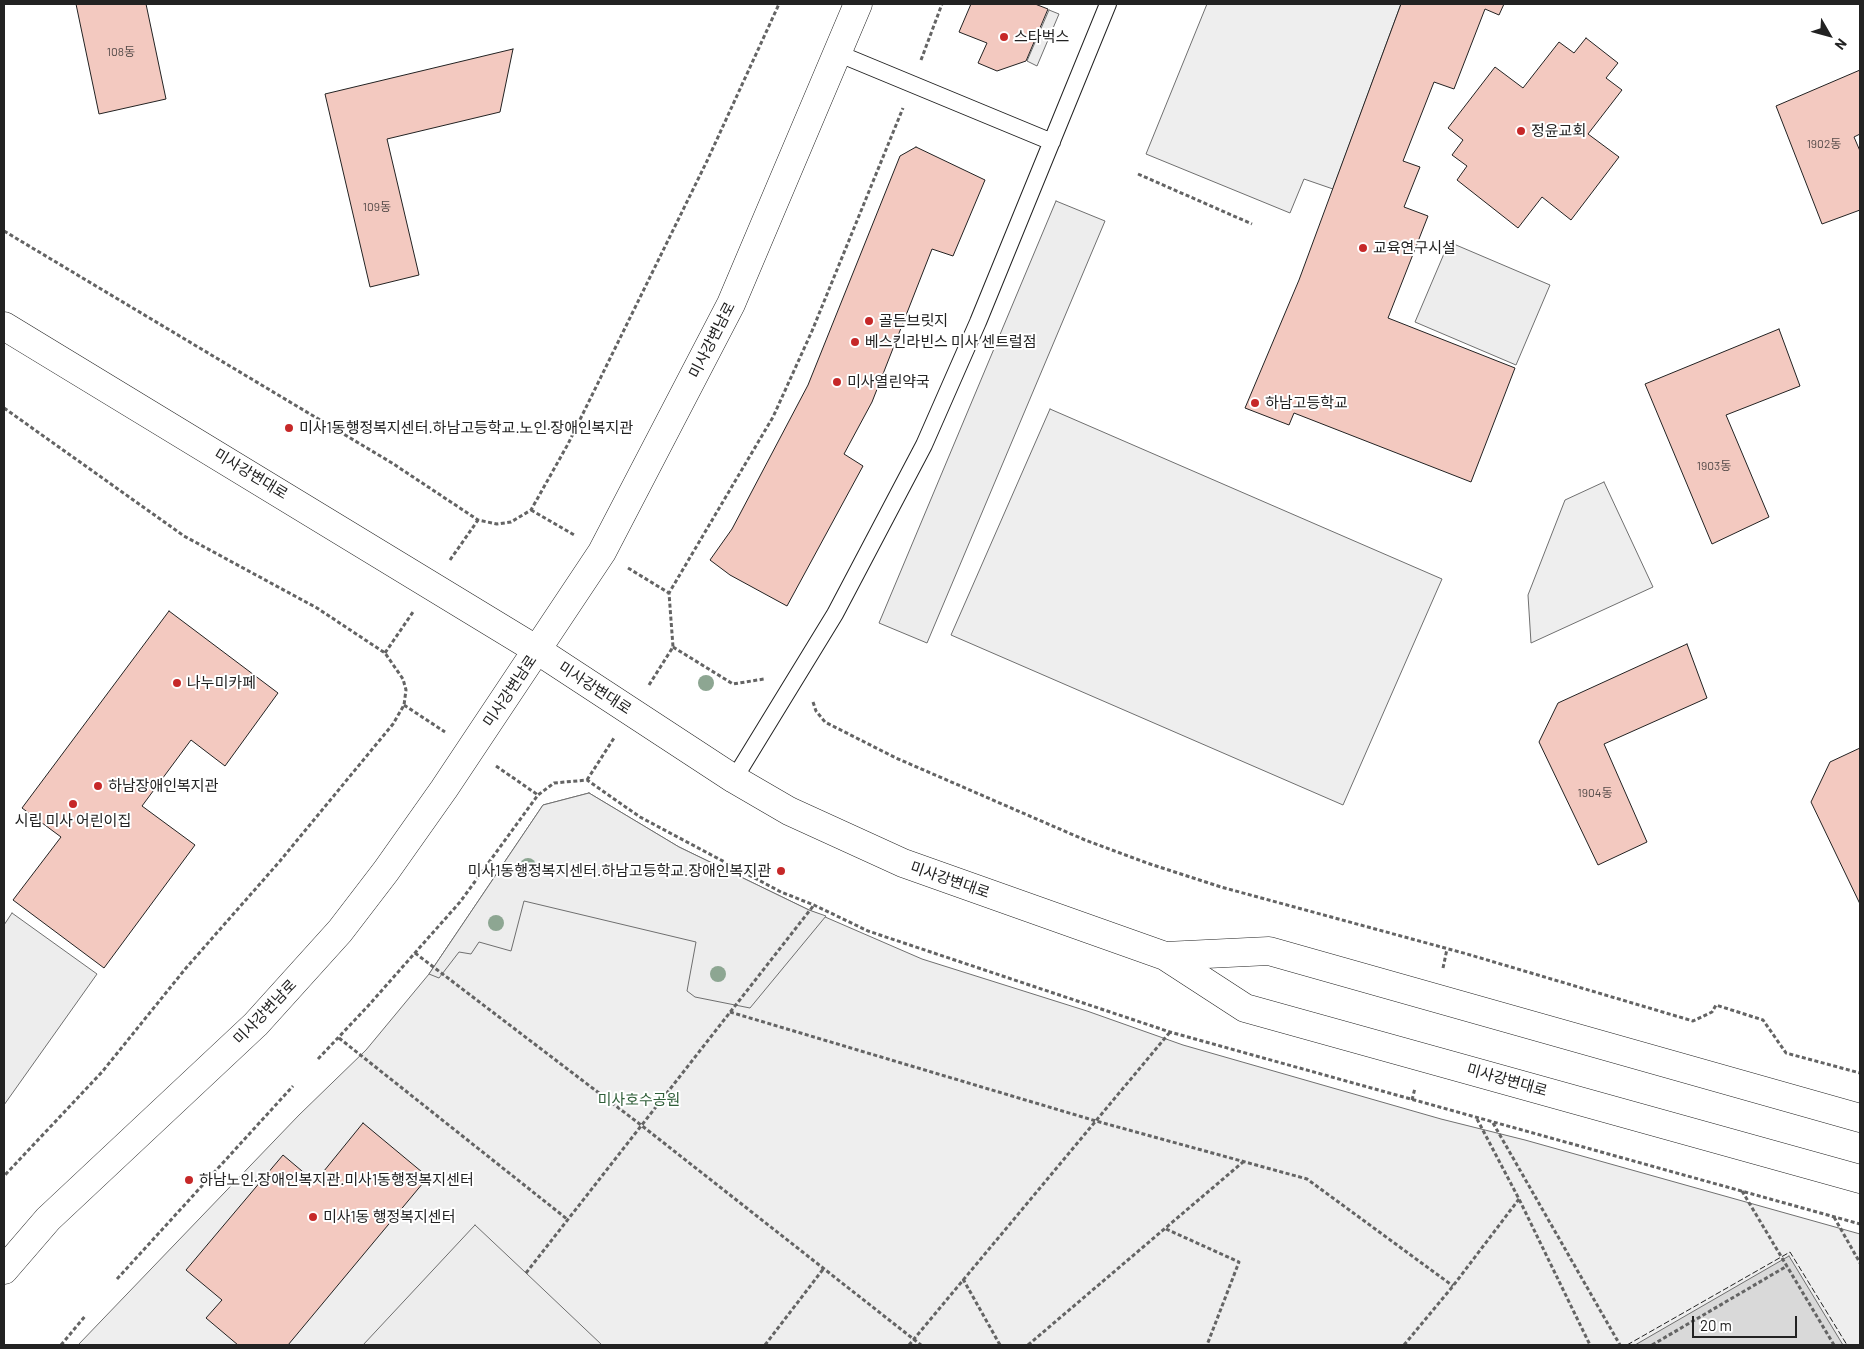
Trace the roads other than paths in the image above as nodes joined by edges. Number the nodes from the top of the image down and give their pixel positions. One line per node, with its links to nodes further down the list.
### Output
1 (858, 4): 3 (main road, 미사강변남로)
2 (1108, 4): 4 (lane)
3 (837, 53): 4 (lane); 6 (main road, 미사강변남로)
4 (1052, 142): 7 (lane)
5 (4, 326): 6 (main road, 미사강변대로)
6 (537, 650): 7 (main road, 미사강변대로); 11 (main road, 미사강변남로)
7 (734, 779): 8 (main road, 미사강변대로)
8 (1165, 956): 9 (main road, 미사강변대로); 10 (main road, 미사강변대로)
9 (1860, 1118)
10 (1860, 1179)
11 (4, 1270)

